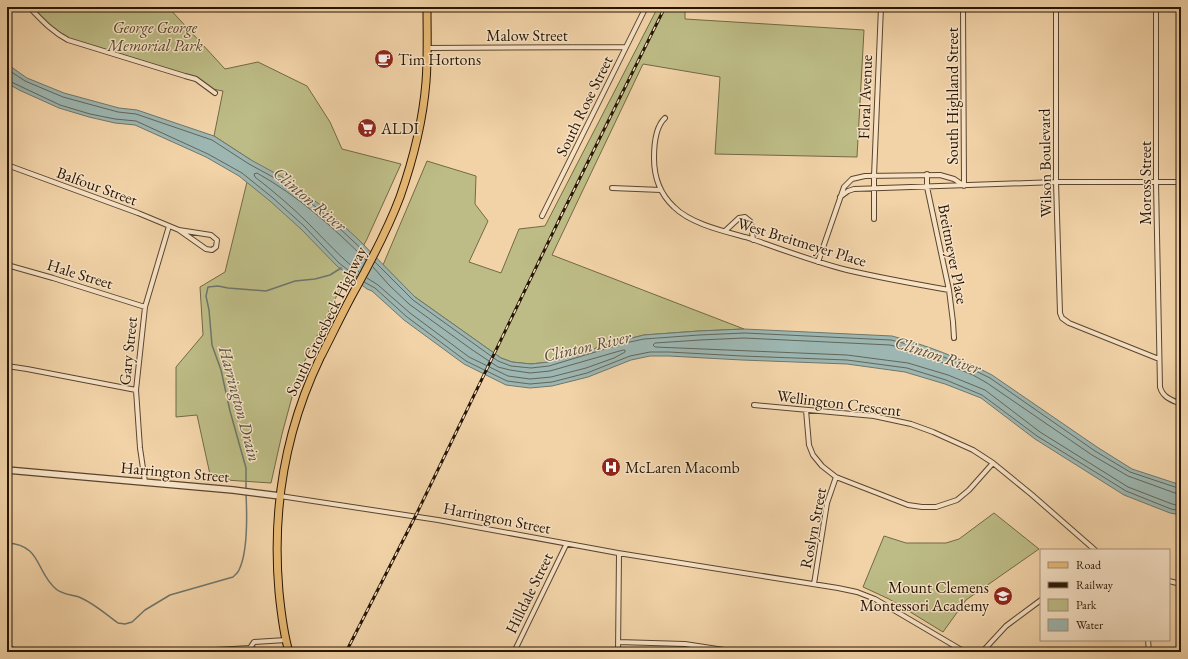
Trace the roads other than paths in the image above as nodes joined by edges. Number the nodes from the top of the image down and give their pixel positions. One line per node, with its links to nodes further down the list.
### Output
1 (29, 7): 10 (street)
2 (427, 7): 9 (main road, South Groesbeck Highway)
3 (646, 7): 8 (street, South Rose Street)
4 (880, 7): 14 (street, Floral Avenue)
5 (964, 7): 18 (street, South Highland Street)
6 (1056, 7): 15 (street, Wilson Boulevard)
7 (1156, 7): 17 (street, Moross Street)
8 (626, 47): 9 (street, Malow Street); 24 (street, South Rose Street)
9 (427, 48): 45 (main road, South Groesbeck Highway)
10 (215, 94)
11 (665, 118): 22 (street, West Breitmeyer Place)
12 (7, 165): 26 (street, Balfour Street)
13 (927, 174): 14 (street); 18 (street); 19 (street, Breitmeyer Place)
14 (874, 176): 21 (street, Floral Avenue); 23 (street)
15 (1056, 182): 17 (street); 18 (street); 35 (street, Wilson Boulevard)
16 (1181, 182): 17 (street)
17 (1156, 183): 35 (street, Moross Street)
18 (964, 186): 19 (street)
19 (927, 187): 21 (street); 32 (street, Breitmeyer Place)
20 (612, 188): 22 (street)
21 (874, 188): 23 (street); 25 (street, Floral Avenue)
22 (661, 190): 28 (street, West Breitmeyer Place)
23 (840, 197): 30 (street)
24 (542, 216)
25 (874, 219)
26 (169, 226): 27 (street, Balfour Street); 33 (street, Gary Street)
27 (179, 230): 27 (street, Balfour Street)
28 (725, 231): 29 (street, West Breitmeyer Place); 29 (street)
29 (753, 240): 30 (street, West Breitmeyer Place)
30 (818, 262): 32 (street, West Breitmeyer Place)
31 (7, 265): 33 (street, Hale Street)
32 (949, 290): 34 (street, Breitmeyer Place)
33 (145, 307): 37 (street, Gary Street)
34 (954, 338)
35 (1159, 359): 38 (street, Moross Street)
36 (7, 366): 37 (street)
37 (136, 390): 44 (street, Gary Street)
38 (1181, 404)
39 (754, 405): 40 (street, Wellington Crescent)
40 (806, 410): 41 (street, Wellington Crescent); 43 (street)
41 (993, 463): 43 (street); 47 (street, Wellington Crescent)
42 (7, 470): 44 (street, Harrington Street)
43 (836, 476): 50 (street, Roslyn Street)
44 (145, 482): 45 (street, Harrington Street)
45 (280, 496): 46 (street, Harrington Street); 53 (main road, South Groesbeck Highway)
46 (566, 545): 48 (street, Harrington Street); 63 (street, Hilldale Street)
47 (1095, 549)
48 (619, 554): 50 (street, Harrington Street); 55 (street)
49 (1170, 581): 51 (street)
50 (814, 584): 66 (street, Harrington Street)
51 (1181, 584)
52 (1040, 601): 67 (street)
53 (286, 640): 57 (street); 59 (main road, South Groesbeck Highway)
54 (1148, 641): 68 (street)
55 (618, 642): 64 (street); 65 (street)
56 (7, 647): 60 (street)
57 (250, 648): 58 (street); 59 (street); 62 (street)
58 (198, 651): 61 (street)
59 (288, 651)
60 (18, 652)
61 (146, 652)
62 (252, 652)
63 (514, 652)
64 (618, 652)
65 (737, 652)
66 (965, 652)
67 (982, 652)
68 (1149, 652)

